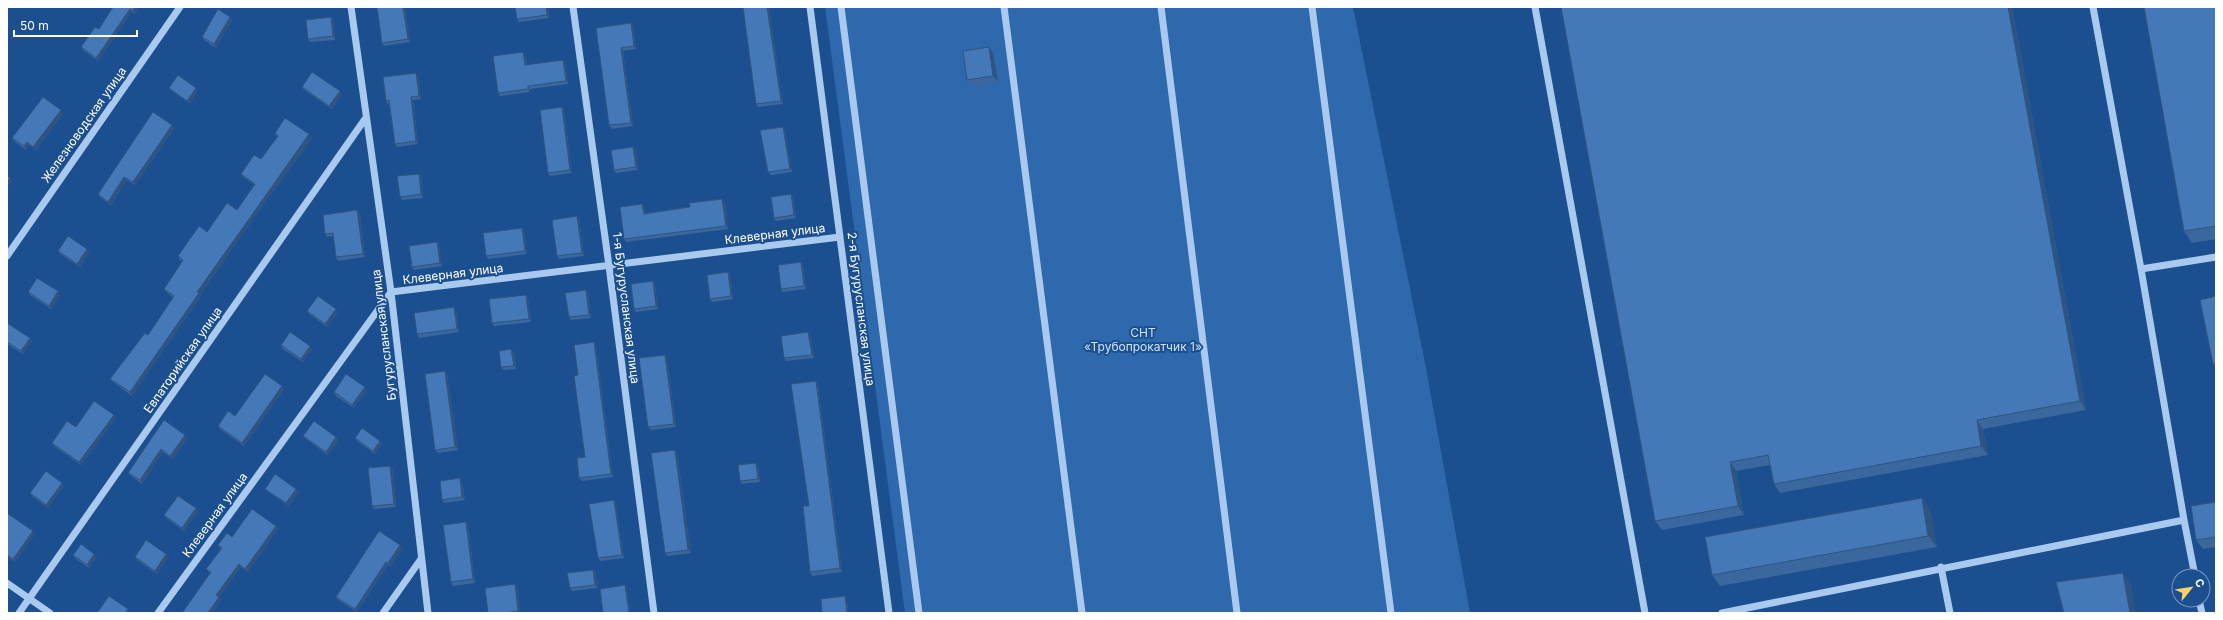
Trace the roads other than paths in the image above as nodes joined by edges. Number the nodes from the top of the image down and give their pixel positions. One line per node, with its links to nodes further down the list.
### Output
1 (180, 7): 13 (street, Железноводская улица)
2 (351, 7): 11 (street, Бугурусланская улица)
3 (573, 7): 15 (street, 1-я Бугурусланская улица)
4 (810, 7): 12 (street, 2-я Бугурусланская улица)
5 (841, 7): 31 (street)
6 (1004, 7): 32 (street)
7 (1161, 7): 33 (street)
8 (1312, 7): 34 (street)
9 (1535, 7): 35 (street)
10 (2093, 7): 16 (street)
11 (365, 119): 17 (street, Бугурусланская улица); 23 (street, Евпаторийская улица)
12 (840, 237): 15 (street, Клеверная улица); 30 (street, 2-я Бугурусланская улица)
13 (7, 256)
14 (2216, 257): 16 (street)
15 (609, 266): 17 (street, Клеверная улица); 29 (street, 1-я Бугурусланская улица)
16 (2141, 269): 18 (street)
17 (391, 292): 19 (street, Бугурусланская улица); 26 (street, Клеверная улица)
18 (2184, 520): 20 (street); 21 (street)
19 (421, 559): 27 (street); 28 (street, Бугурусланская улица)
20 (1941, 567): 36 (street); 37 (street)
21 (2193, 568)
22 (7, 583): 23 (street)
23 (30, 599): 24 (street, Евпаторийская улица); 25 (street)
24 (19, 613)
25 (50, 613)
26 (158, 613)
27 (384, 613)
28 (428, 613)
29 (654, 613)
30 (889, 613)
31 (919, 613)
32 (1082, 613)
33 (1237, 613)
34 (1391, 613)
35 (1646, 613)
36 (1722, 613)
37 (1950, 613)

